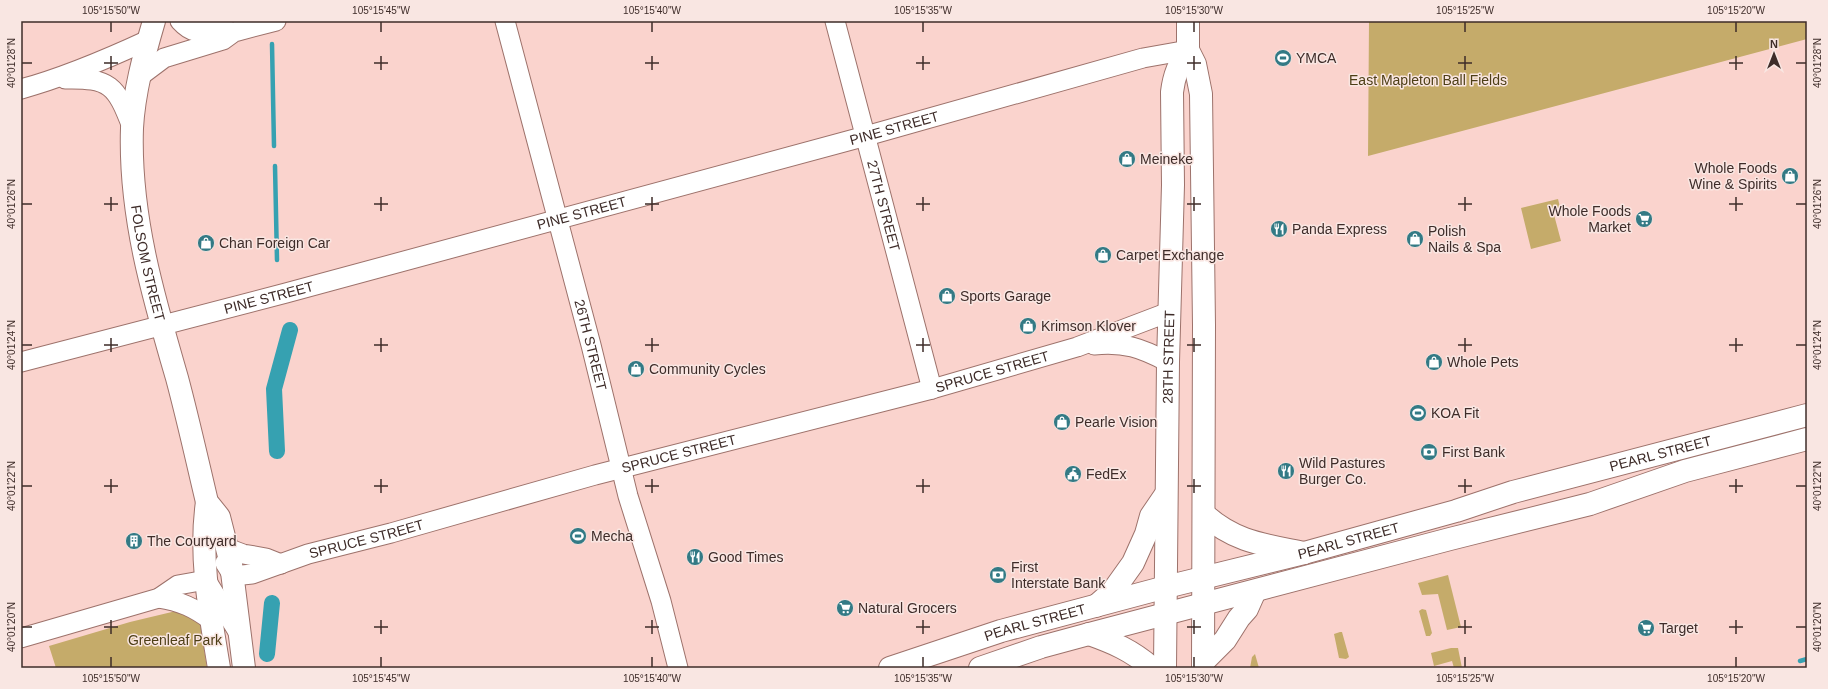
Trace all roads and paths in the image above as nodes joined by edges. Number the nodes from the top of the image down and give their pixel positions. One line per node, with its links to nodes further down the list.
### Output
1 (180, 21): 7 (street)
2 (276, 21): 7 (street)
3 (505, 21): 14 (street, 26TH STREET)
4 (835, 21): 13 (street, 27TH STREET)
5 (1188, 21): 8 (main road)
6 (151, 31): 9 (main road, FOLSOM STREET); 10 (street)
7 (234, 32): 9 (street)
8 (1188, 50): 13 (street, PINE STREET); 15 (main road, 28TH STREET); 26 (main road)
9 (140, 76): 12 (main road, FOLSOM STREET)
10 (55, 79): 11 (street); 12 (street)
11 (21, 89)
12 (132, 127): 16 (main road, FOLSOM STREET)
13 (866, 136): 14 (street, PINE STREET); 20 (street, 27TH STREET)
14 (557, 218): 16 (street, PINE STREET); 23 (street, 26TH STREET)
15 (1169, 312): 17 (street, SPRUCE STREET); 19 (main road, 28TH STREET)
16 (160, 324): 18 (street, PINE STREET); 25 (main road, FOLSOM STREET)
17 (1077, 347): 19 (street, SPRUCE STREET); 20 (street, SPRUCE STREET)
18 (21, 362)
19 (1168, 362): 24 (main road, 28TH STREET)
20 (932, 390): 23 (street, SPRUCE STREET)
21 (1807, 415): 29 (main road, PEARL STREET)
22 (1807, 439): 35 (main road, PEARL STREET)
23 (622, 469): 30 (street, SPRUCE STREET); 48 (street, 26TH STREET)
24 (1166, 494): 34 (main road, 28TH STREET); 38 (main road)
25 (208, 502): 27 (main road, FOLSOM STREET); 28 (main road, FOLSOM STREET)
26 (1204, 514): 29 (main road); 32 (main road)
27 (204, 523): 31 (street); 33 (main road, FOLSOM STREET)
28 (227, 548): 30 (street); 31 (main road, FOLSOM STREET)
29 (1304, 553): 32 (main road, PEARL STREET)
30 (281, 564): 31 (street, SPRUCE STREET)
31 (242, 575): 42 (main road, FOLSOM STREET)
32 (1204, 578): 34 (main road, PEARL STREET); 37 (main road)
33 (198, 582): 36 (street); 40 (main road, FOLSOM STREET); 42 (street)
34 (1166, 587): 38 (main road, PEARL STREET); 39 (main road, 28TH STREET)
35 (1255, 591): 37 (main road, PEARL STREET); 45 (main road)
36 (159, 598): 40 (street); 43 (street)
37 (1203, 605): 39 (main road, PEARL STREET); 45 (main road)
38 (1096, 606): 44 (main road, PEARL STREET)
39 (1166, 614): 41 (main road, PEARL STREET); 52 (main road, 28TH STREET)
40 (212, 621): 46 (main road, FOLSOM STREET)
41 (1089, 634): 50 (main road, PEARL STREET); 51 (main road)
42 (240, 637): 47 (main road, FOLSOM STREET)
43 (21, 638)
44 (922, 662): 49 (main road, PEARL STREET)
45 (1203, 665)
46 (219, 668)
47 (244, 668)
48 (678, 668)
49 (890, 668)
50 (980, 668)
51 (1152, 668)
52 (1165, 668)

